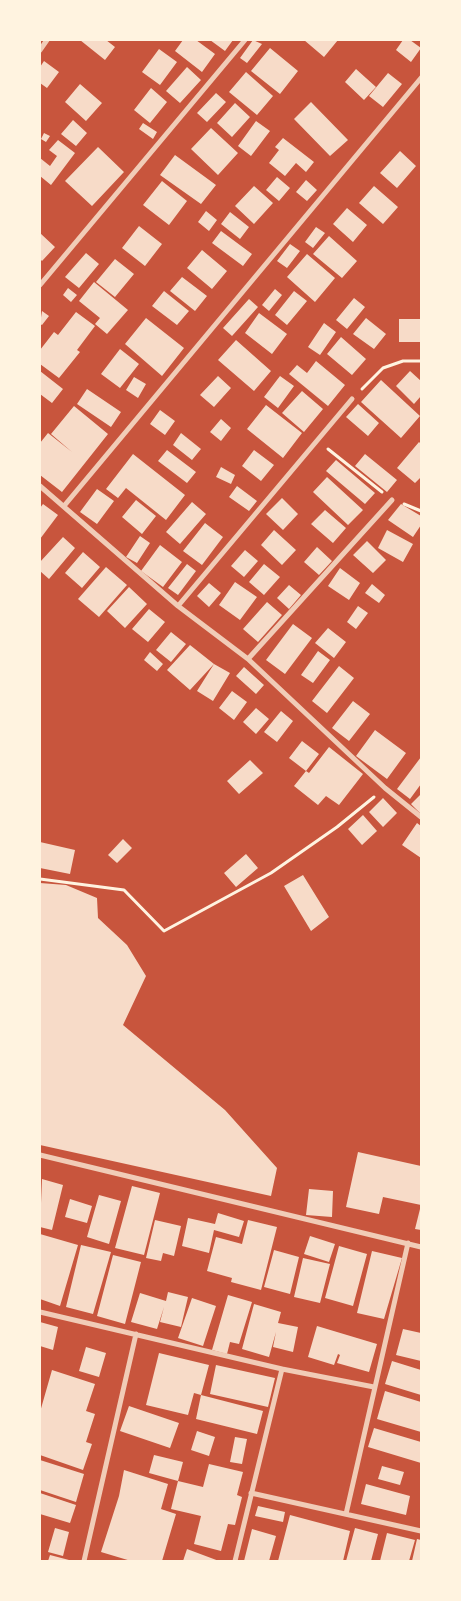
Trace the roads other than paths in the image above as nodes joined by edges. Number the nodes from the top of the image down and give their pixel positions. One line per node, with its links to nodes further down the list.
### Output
1 (47, 40): 3 (street)
2 (245, 40): 5 (street)
3 (40, 50)
4 (421, 78): 9 (street)
5 (40, 284)
6 (352, 399): 10 (street)
7 (40, 486): 9 (street)
8 (392, 500): 11 (street)
9 (64, 506): 10 (street)
10 (178, 606): 11 (street)
11 (248, 659): 12 (street)
12 (421, 817)
13 (40, 1155): 14 (street)
14 (408, 1243): 15 (street); 19 (street)
15 (421, 1247)
16 (40, 1312): 17 (street)
17 (136, 1334): 18 (street); 23 (street)
18 (282, 1369): 19 (street); 20 (street)
19 (374, 1388): 21 (street)
20 (250, 1493): 21 (street); 24 (street)
21 (346, 1514): 22 (street)
22 (421, 1532)
23 (84, 1561)
24 (235, 1561)

